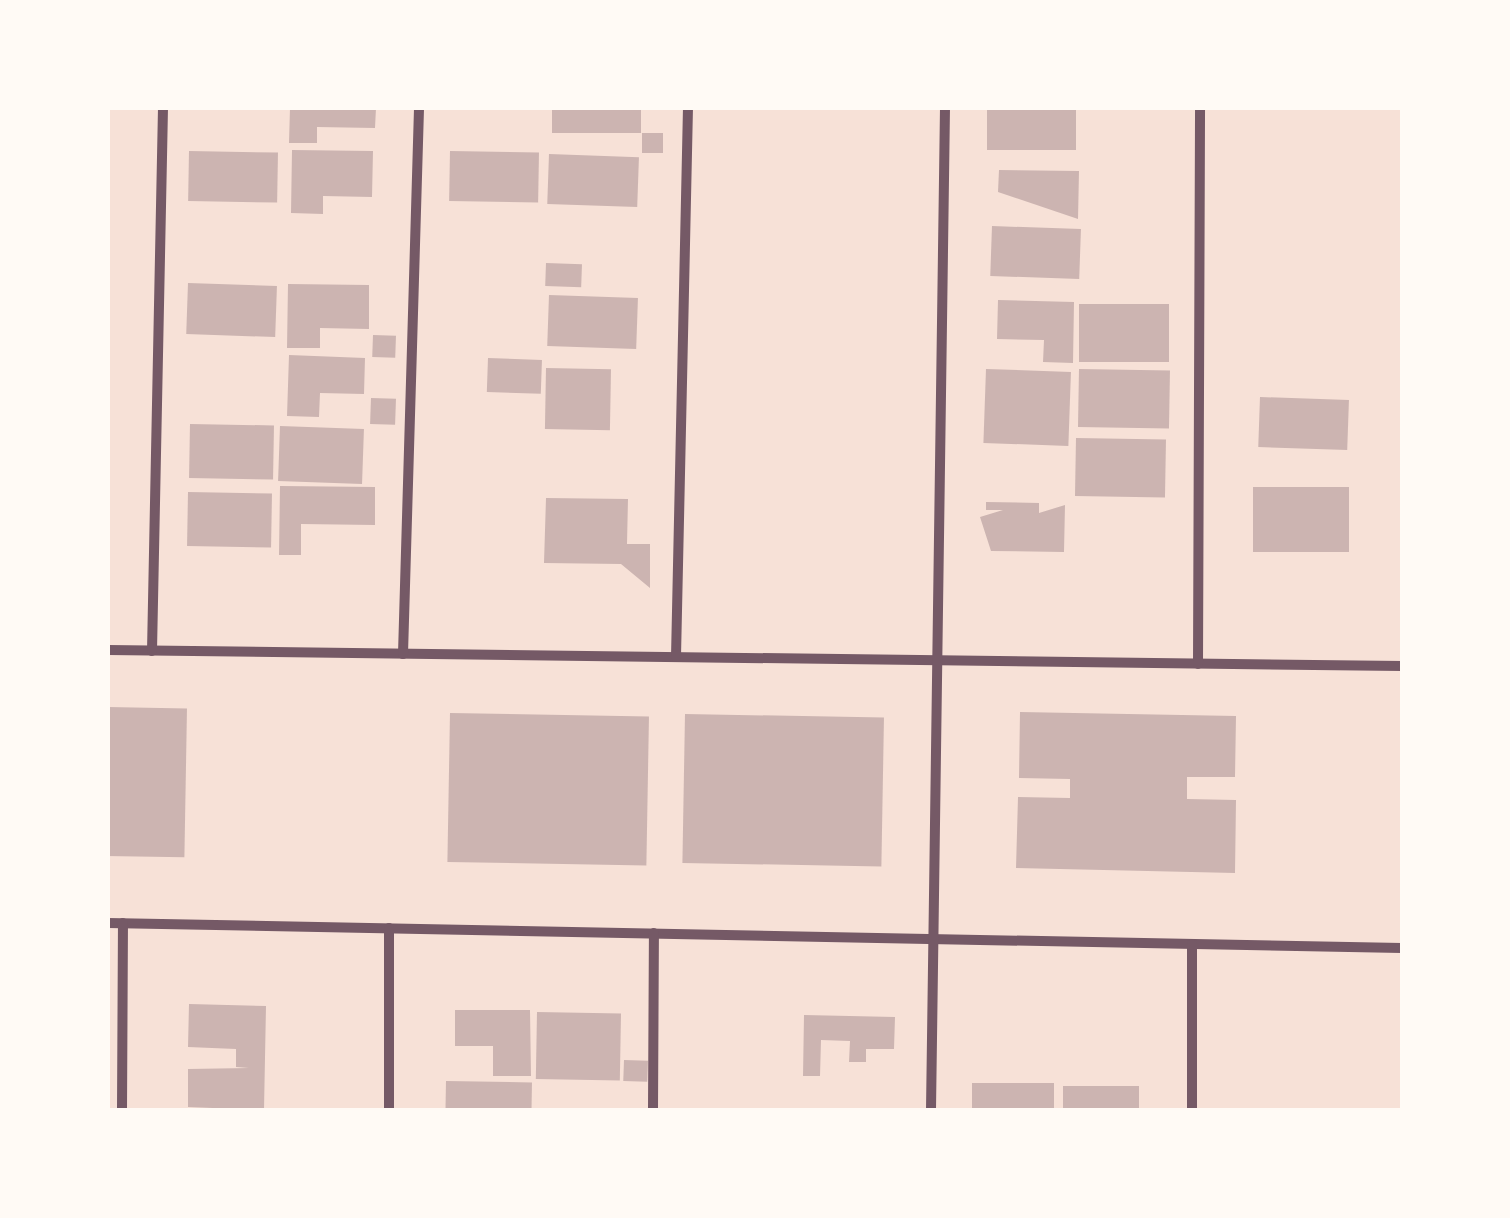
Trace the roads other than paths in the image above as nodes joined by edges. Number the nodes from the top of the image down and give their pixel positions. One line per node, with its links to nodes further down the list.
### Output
1 (163, 108): 7 (street)
2 (419, 108): 8 (street)
3 (688, 108): 9 (street)
4 (946, 108): 10 (street)
5 (1200, 108): 11 (street)
6 (108, 650): 7 (street)
7 (152, 651): 8 (street)
8 (403, 654): 9 (street)
9 (676, 657): 10 (street)
10 (937, 660): 11 (street); 17 (street)
11 (1198, 664): 12 (street)
12 (1402, 666)
13 (108, 923): 14 (street)
14 (124, 923): 15 (street); 20 (street)
15 (389, 928): 16 (street); 21 (street)
16 (654, 934): 17 (street); 22 (street)
17 (932, 939): 18 (street); 23 (street)
18 (1192, 944): 19 (street); 24 (street)
19 (1402, 948)
20 (122, 1110)
21 (389, 1110)
22 (653, 1110)
23 (931, 1110)
24 (1192, 1110)

